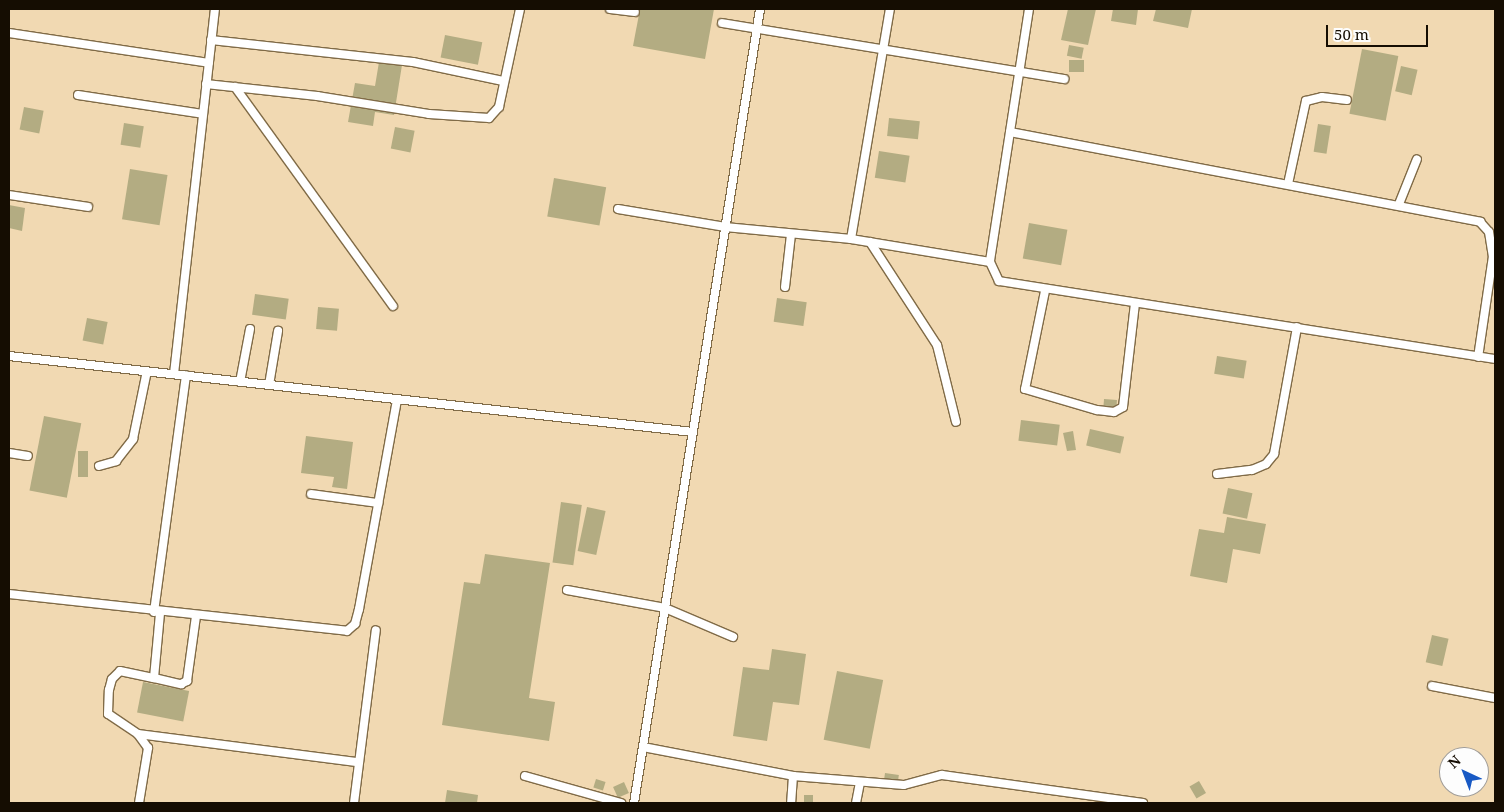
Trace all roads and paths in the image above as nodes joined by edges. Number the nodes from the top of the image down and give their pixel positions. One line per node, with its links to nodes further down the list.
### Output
1 (215, 9): 11 (lane)
2 (520, 9): 16 (lane)
3 (610, 9): 7 (lane)
4 (760, 9): 9 (lane)
5 (890, 9): 12 (lane)
6 (1029, 9): 14 (lane)
7 (635, 12)
8 (722, 23): 9 (lane)
9 (757, 27): 12 (lane); 29 (lane)
10 (9, 33): 13 (lane)
11 (212, 40): 13 (lane); 16 (lane)
12 (882, 48): 14 (lane); 33 (lane)
13 (209, 63): 17 (lane)
14 (1019, 69): 15 (lane); 22 (lane)
15 (1064, 79)
16 (503, 82): 18 (lane)
17 (206, 84): 18 (lane); 21 (lane)
18 (235, 87): 39 (lane)
19 (78, 95): 21 (lane)
20 (1347, 100): 24 (lane)
21 (203, 114): 47 (lane)
22 (1010, 132): 24 (lane); 35 (lane)
23 (1416, 159): 26 (lane)
24 (1288, 184): 26 (lane)
25 (9, 195): 27 (lane)
26 (1399, 204): 30 (lane)
27 (88, 207)
28 (618, 209): 29 (lane)
29 (725, 227): 32 (lane); 53 (lane)
30 (1486, 227): 31 (lane); 44 (lane)
31 (1495, 228)
32 (791, 234): 33 (lane); 36 (lane)
33 (851, 239): 34 (lane)
34 (870, 242): 35 (lane); 52 (lane)
35 (990, 262): 37 (lane)
36 (785, 287)
37 (1046, 291): 38 (lane); 38 (lane)
38 (1135, 304): 40 (lane)
39 (393, 306)
40 (1297, 327): 44 (lane); 57 (lane)
41 (250, 329): 49 (lane)
42 (278, 331): 50 (lane)
43 (9, 356): 46 (lane)
44 (1478, 357): 45 (lane)
45 (1495, 359)
46 (146, 371): 47 (lane); 56 (lane)
47 (174, 374): 48 (lane)
48 (186, 376): 49 (lane); 63 (lane)
49 (240, 382): 50 (lane)
50 (269, 385): 51 (lane)
51 (397, 399): 53 (lane); 59 (lane)
52 (956, 422)
53 (693, 432): 62 (lane)
54 (9, 453): 55 (lane)
55 (28, 456)
56 (99, 466)
57 (1217, 474)
58 (311, 494): 59 (lane)
59 (378, 503): 64 (lane)
60 (567, 590): 62 (lane)
61 (9, 594): 63 (lane)
62 (665, 608): 66 (lane); 71 (lane)
63 (157, 612): 64 (lane); 67 (lane)
64 (196, 616): 67 (lane)
65 (376, 630): 72 (lane)
66 (733, 636)
67 (154, 678): 70 (lane)
68 (1432, 686): 69 (lane)
69 (1495, 698)
70 (138, 734): 72 (lane); 76 (lane)
71 (643, 747): 74 (lane); 79 (lane)
72 (358, 762): 77 (lane)
73 (525, 776): 78 (lane)
74 (794, 776): 75 (lane); 80 (lane)
75 (860, 782): 81 (lane); 82 (lane)
76 (139, 803)
77 (354, 803)
78 (621, 803)
79 (634, 803)
80 (791, 803)
81 (856, 803)
82 (1143, 803)

